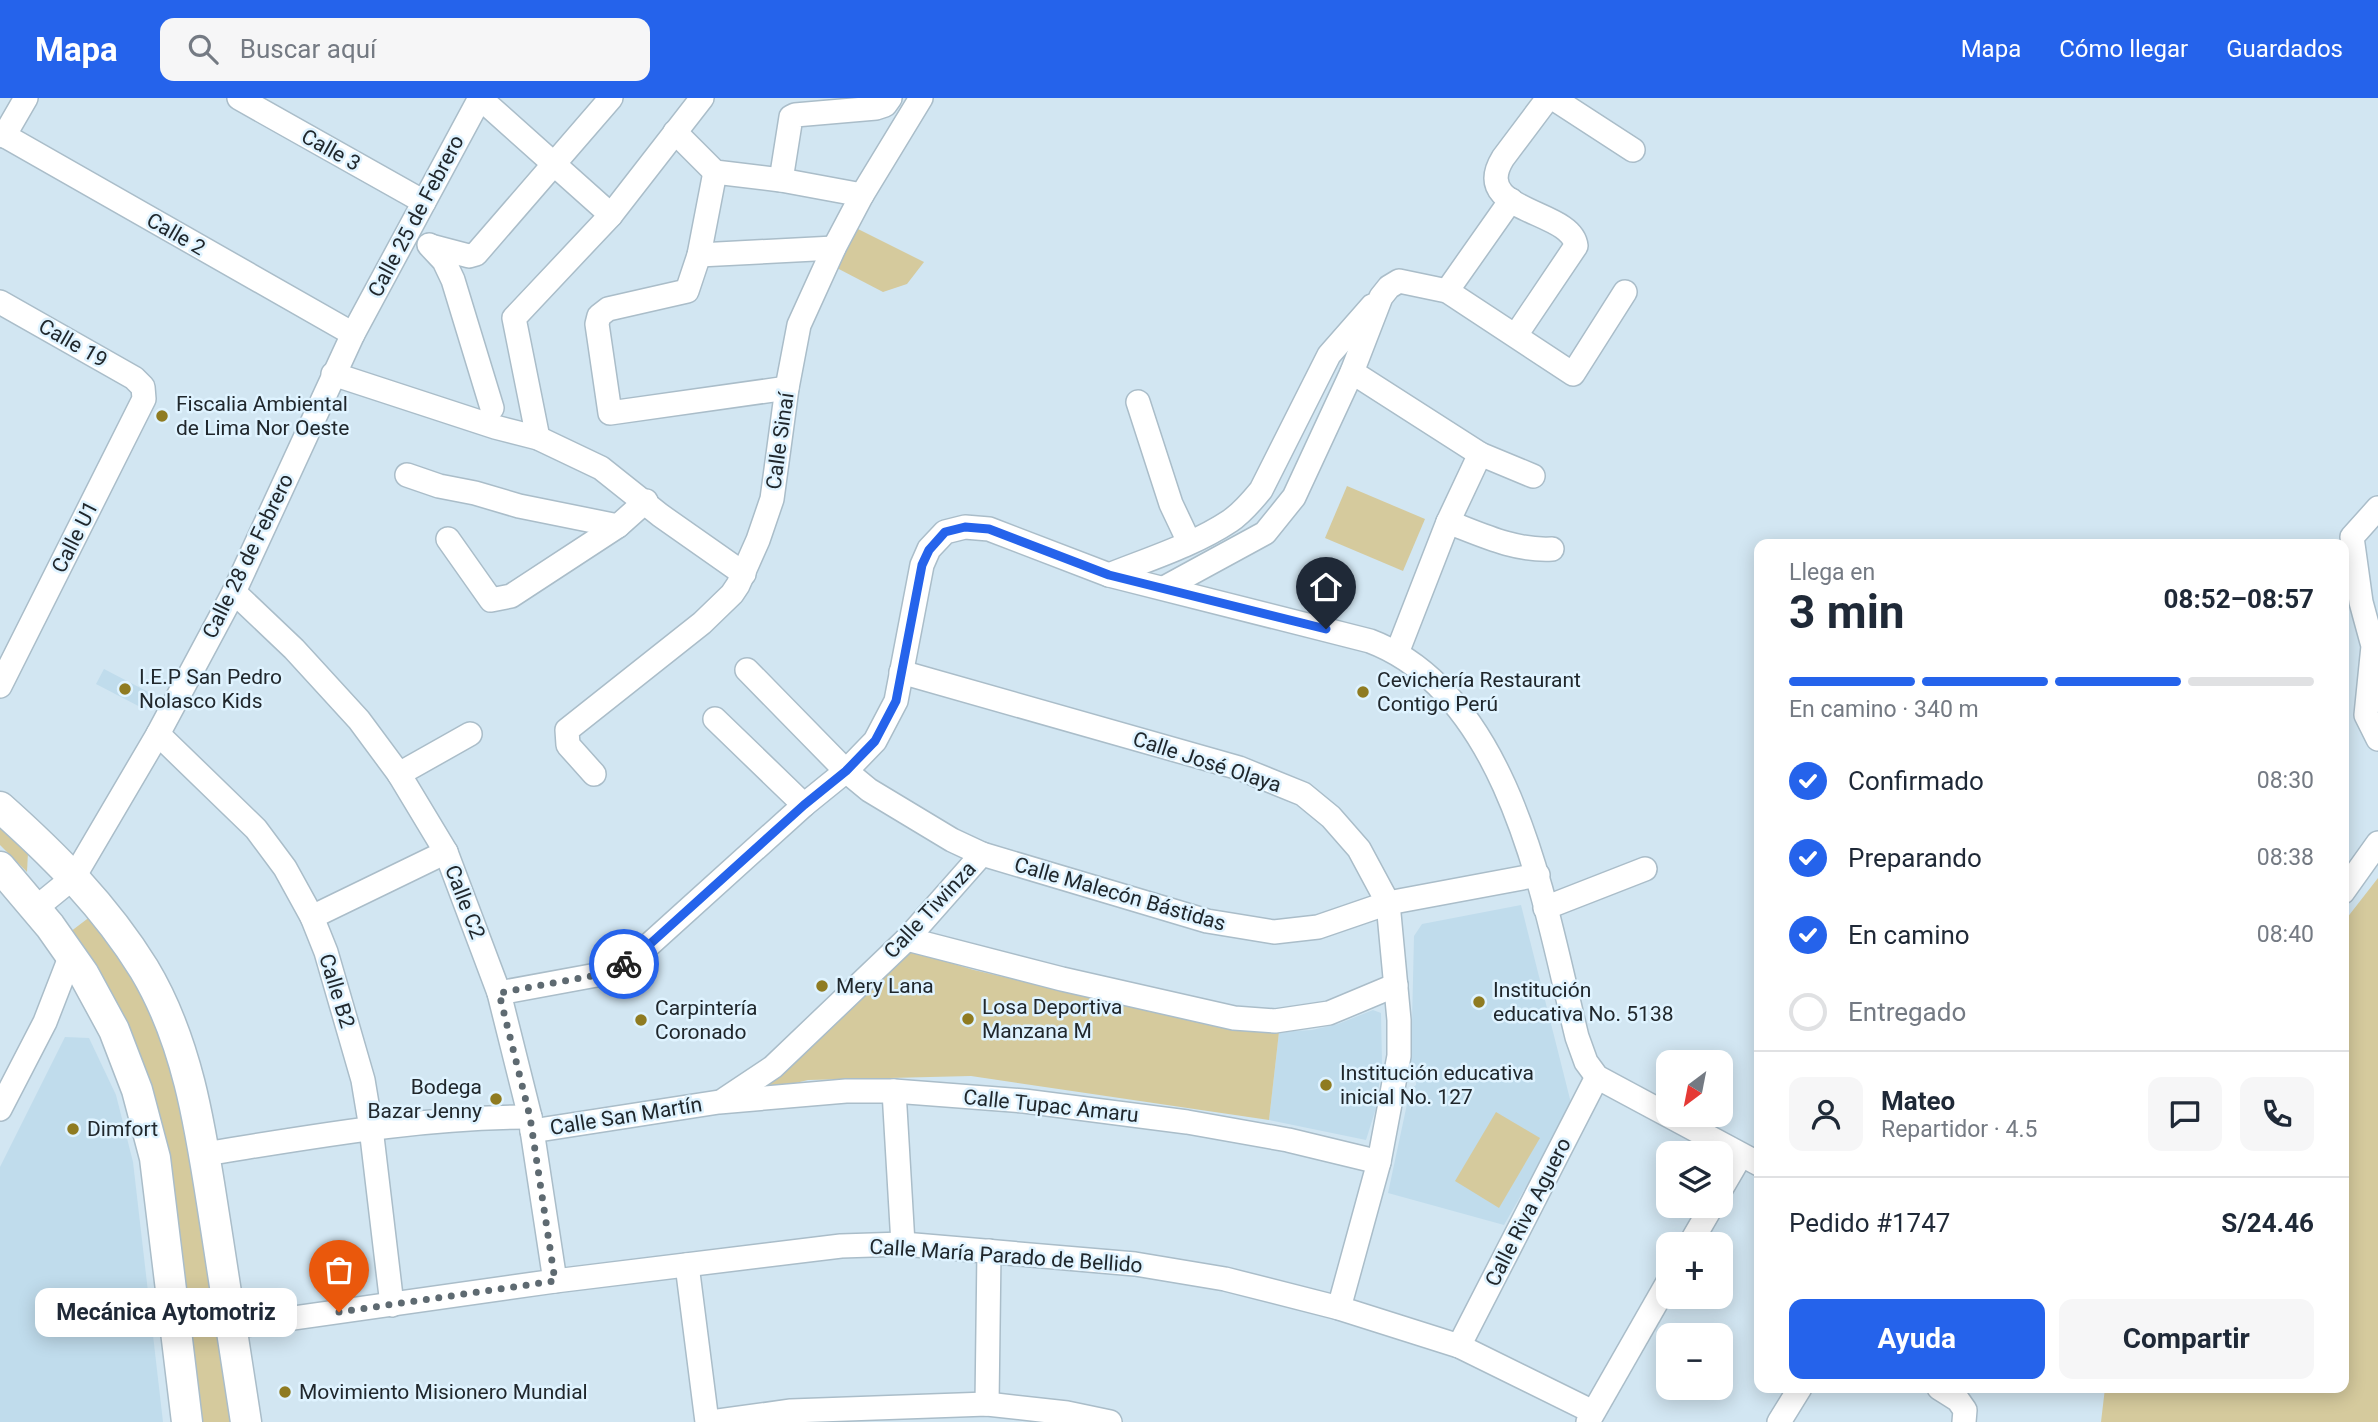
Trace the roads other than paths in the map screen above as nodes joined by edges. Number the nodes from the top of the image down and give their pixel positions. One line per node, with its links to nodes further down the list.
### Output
1 (26, 98): 10 (street)
2 (239, 98): 17 (street, Calle 3)
3 (480, 98): 12 (street); 17 (street, Calle 25 de Febrero)
4 (611, 98): 12 (street)
5 (702, 98): 9 (street)
6 (890, 98): 14 (street)
7 (921, 98): 15 (street, Calle Sinaí)
8 (1550, 98): 11 (street); 16 (street)
9 (675, 132): 13 (street); 18 (street)
10 (2, 134): 27 (street, Calle 2)
11 (1633, 150)
12 (555, 163): 18 (street); 20 (street)
13 (715, 173): 14 (street); 22 (street)
14 (781, 180): 15 (street)
15 (862, 195): 21 (street, Calle Sinaí)
16 (1511, 200): 23 (street); 28 (street)
17 (424, 202): 19 (street, Calle 25 de Febrero)
18 (611, 215): 35 (street)
19 (408, 233): 20 (street); 27 (street, Calle 25 de Febrero)
20 (431, 246): 34 (street)
21 (834, 248): 22 (street); 32 (street, Calle Sinaí)
22 (699, 255): 32 (street)
23 (1447, 291): 25 (street); 28 (street)
24 (1625, 292): 28 (street)
25 (1381, 297): 29 (street); 44 (street)
26 (3, 311): 31 (street, Calle 19)
27 (353, 334): 30 (street, Calle 28 de Febrero)
28 (1516, 335)
29 (1352, 372): 36 (street); 48 (street)
30 (333, 374): 35 (street); 49 (street, Calle 28 de Febrero)
31 (143, 387): 53 (street, Calle U1)
32 (787, 388): 46 (street, Calle Sinaí)
33 (1138, 402): 44 (street)
34 (492, 408)
35 (538, 438): 39 (street)
36 (1480, 454): 38 (street); 41 (street)
37 (407, 475): 42 (street)
38 (1533, 476)
39 (646, 501): 42 (street); 46 (street)
40 (2378, 508): 57 (street)
41 (1448, 522): 45 (street); 50 (street)
42 (618, 526): 43 (street)
43 (448, 539)
44 (1189, 542): 47 (street)
45 (1552, 549)
46 (744, 574): 60 (street, Calle Sinaí)
47 (1109, 575): 48 (street); 52 (street)
48 (1164, 588): 50 (street)
49 (234, 592): 55 (street, Calle 28 de Febrero); 59 (street, Calle C2)
50 (1397, 653): 68 (street)
51 (747, 670): 58 (street, Calle Malecón Bástidas)
52 (901, 672): 58 (street); 71 (street, Calle José Olaya)
53 (0, 686)
54 (715, 719): 61 (street)
55 (158, 734): 69 (street, Calle 28 de Febrero); 74 (street, Calle B2)
56 (470, 734): 59 (street)
57 (2378, 739)
58 (846, 771): 61 (street); 65 (street, Calle Malecón Bástidas)
59 (399, 774): 64 (street, Calle C2)
60 (594, 774)
61 (804, 805): 78 (street)
62 (0, 807): 69 (main road)
63 (2378, 843): 70 (street)
64 (446, 852): 74 (street); 78 (street, Calle C2)
65 (982, 854): 71 (street, Calle Malecón Bástidas); 75 (street, Calle Tiwinza)
66 (1645, 869): 73 (street)
67 (1, 872): 72 (main road)
68 (1538, 875): 71 (street, Calle Malecón Bástidas); 73 (street)
69 (74, 877): 72 (street, Calle 28 de Febrero); 85 (main road)
70 (2349, 884)
71 (1388, 903): 77 (street, Calle José Olaya)
72 (36, 908): 76 (main road)
73 (1545, 908): 79 (street)
74 (312, 917): 84 (street, Calle B2)
75 (907, 939): 77 (street); 81 (street, Calle Tiwinza)
76 (71, 955): 82 (street); 103 (main road)
77 (1396, 985): 87 (street, Calle José Olaya)
78 (499, 993): 83 (street, Calle C2)
79 (1597, 1077): 86 (street); 97 (street, Calle Riva Aguero)
80 (894, 1090): 81 (street, Calle Tupac Amaru); 87 (street, Calle Tupac Amaru); 89 (street)
81 (719, 1102): 83 (street, Calle San Martín)
82 (0, 1109)
83 (531, 1124): 84 (street, Calle San Martín); 92 (street, Calle C2)
84 (371, 1128): 85 (street, Calle San Martín); 94 (street, Calle B2)
85 (204, 1154): 96 (main road)
86 (1750, 1160): 88 (street)
87 (1379, 1162): 95 (street, Calle José Olaya)
88 (1733, 1178)
89 (903, 1244): 90 (street, Calle María Parado de Bellido); 91 (street, Calle María Parado de Bellido)
90 (989, 1251): 95 (street, Calle María Parado de Bellido); 100 (street)
91 (687, 1265): 92 (street, Calle María Parado de Bellido); 105 (street)
92 (555, 1281): 94 (street, Calle María Parado de Bellido)
93 (1656, 1303): 102 (street)
94 (392, 1305): 96 (street, Calle María Parado de Bellido)
95 (1339, 1308): 97 (street, Calle María Parado de Bellido)
96 (231, 1327): 104 (main road)
97 (1459, 1346): 102 (street, Calle María Parado de Bellido)
98 (1797, 1393): 107 (street)
99 (1948, 1393): 108 (street)
100 (987, 1404): 101 (street); 106 (street)
101 (792, 1416): 105 (street)
102 (1590, 1417)
103 (187, 1422)
104 (246, 1422)
105 (709, 1422)
106 (1110, 1422)
107 (1779, 1422)
108 (1964, 1422)

